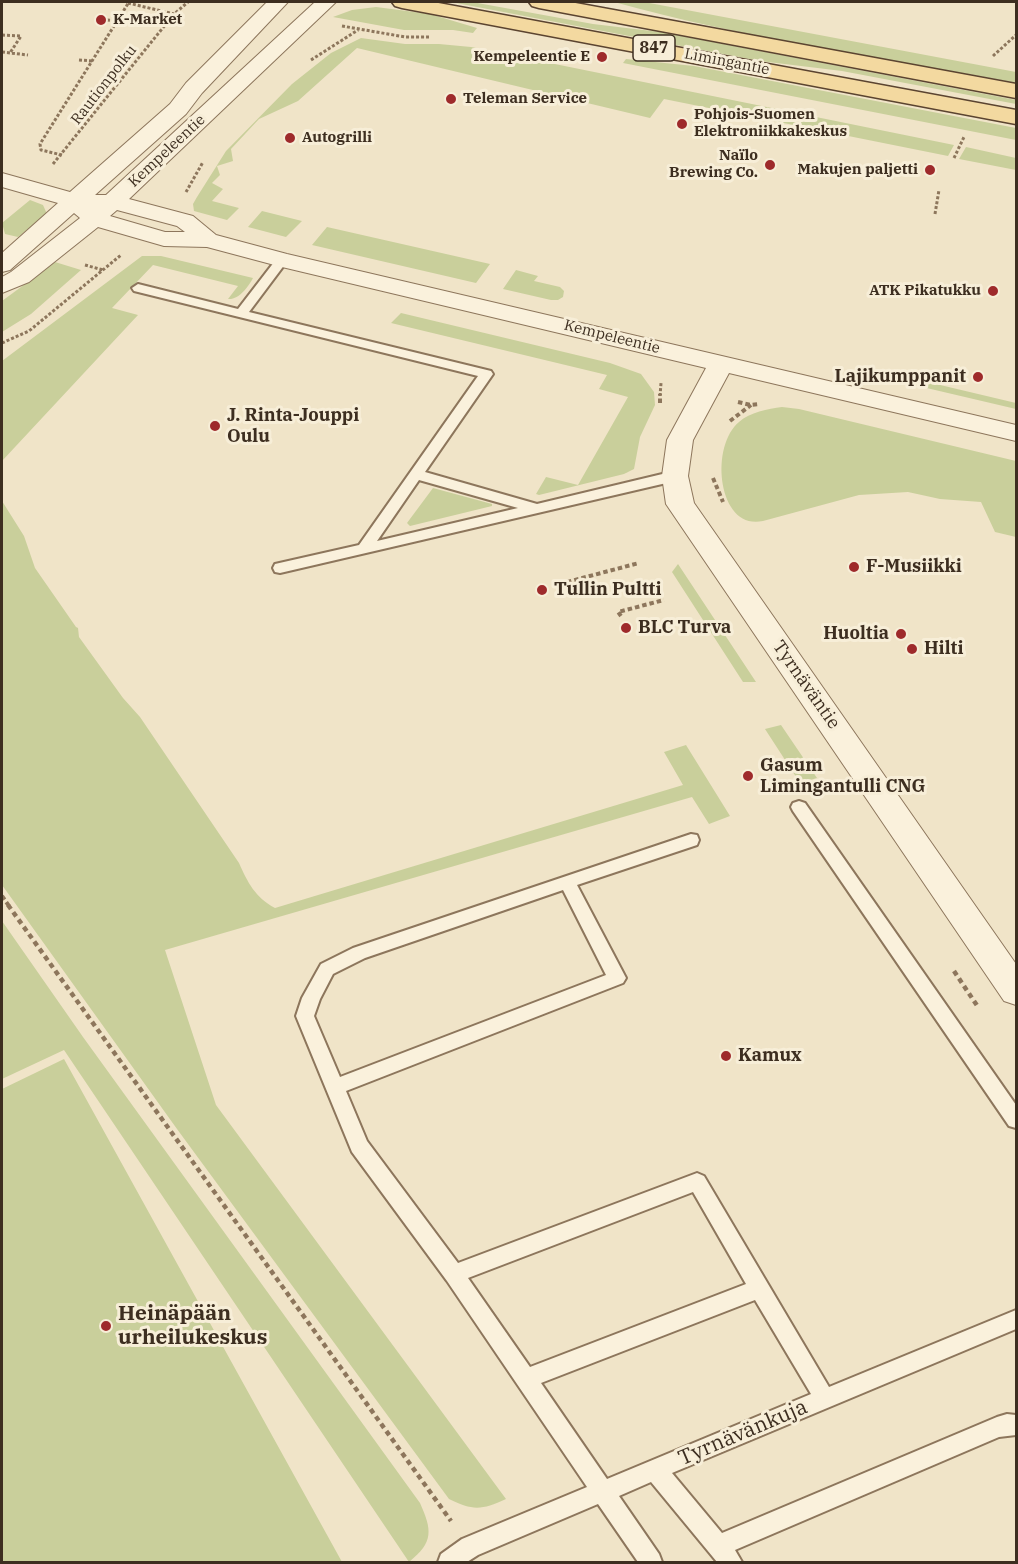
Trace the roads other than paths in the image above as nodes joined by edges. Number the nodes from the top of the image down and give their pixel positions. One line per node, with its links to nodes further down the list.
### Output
1 (278, 2): 8 (street, Kempeleentie)
2 (326, 2): 9 (street, Kempeleentie)
3 (402, 2): 6 (main road, Limingantie / 847)
4 (539, 2): 5 (main road, Limingantie)
5 (1017, 92)
6 (1017, 117)
7 (2, 180): 8 (street)
8 (75, 201): 9 (street, Kempeleentie); 10 (street, Kempeleentie); 13 (street)
9 (113, 202): 10 (street, Kempeleentie); 11 (street, Kempeleentie)
10 (94, 219): 11 (street, Kempeleentie); 14 (street)
11 (208, 240): 12 (street, Kempeleentie)
12 (282, 260): 16 (lane); 17 (street, Kempeleentie)
13 (2, 265)
14 (2, 286)
15 (138, 288): 16 (lane)
16 (241, 314): 19 (lane)
17 (721, 364): 18 (street, Kempeleentie); 20 (street, Tyrnäväntie)
18 (1017, 433)
19 (416, 474): 21 (lane); 22 (lane)
20 (675, 476): 21 (lane); 27 (street, Tyrnäväntie)
21 (538, 508): 22 (lane)
22 (364, 548): 23 (lane)
23 (280, 568)
24 (799, 807): 29 (lane)
25 (691, 840): 26 (lane)
26 (567, 882): 28 (lane); 28 (lane)
27 (1017, 991)
28 (335, 1087): 30 (lane)
29 (1017, 1120)
30 (454, 1274): 31 (lane); 33 (lane)
31 (761, 1288): 33 (lane); 34 (lane)
32 (1017, 1319): 34 (lane, Tyrnävänkuja)
33 (526, 1379): 37 (lane)
34 (825, 1399): 36 (lane, Tyrnävänkuja)
35 (1014, 1423): 38 (lane)
36 (655, 1470): 37 (lane, Tyrnävänkuja); 38 (lane)
37 (602, 1492): 39 (lane, Tyrnävänkuja); 40 (lane)
38 (724, 1554)
39 (448, 1563)
40 (651, 1563)

